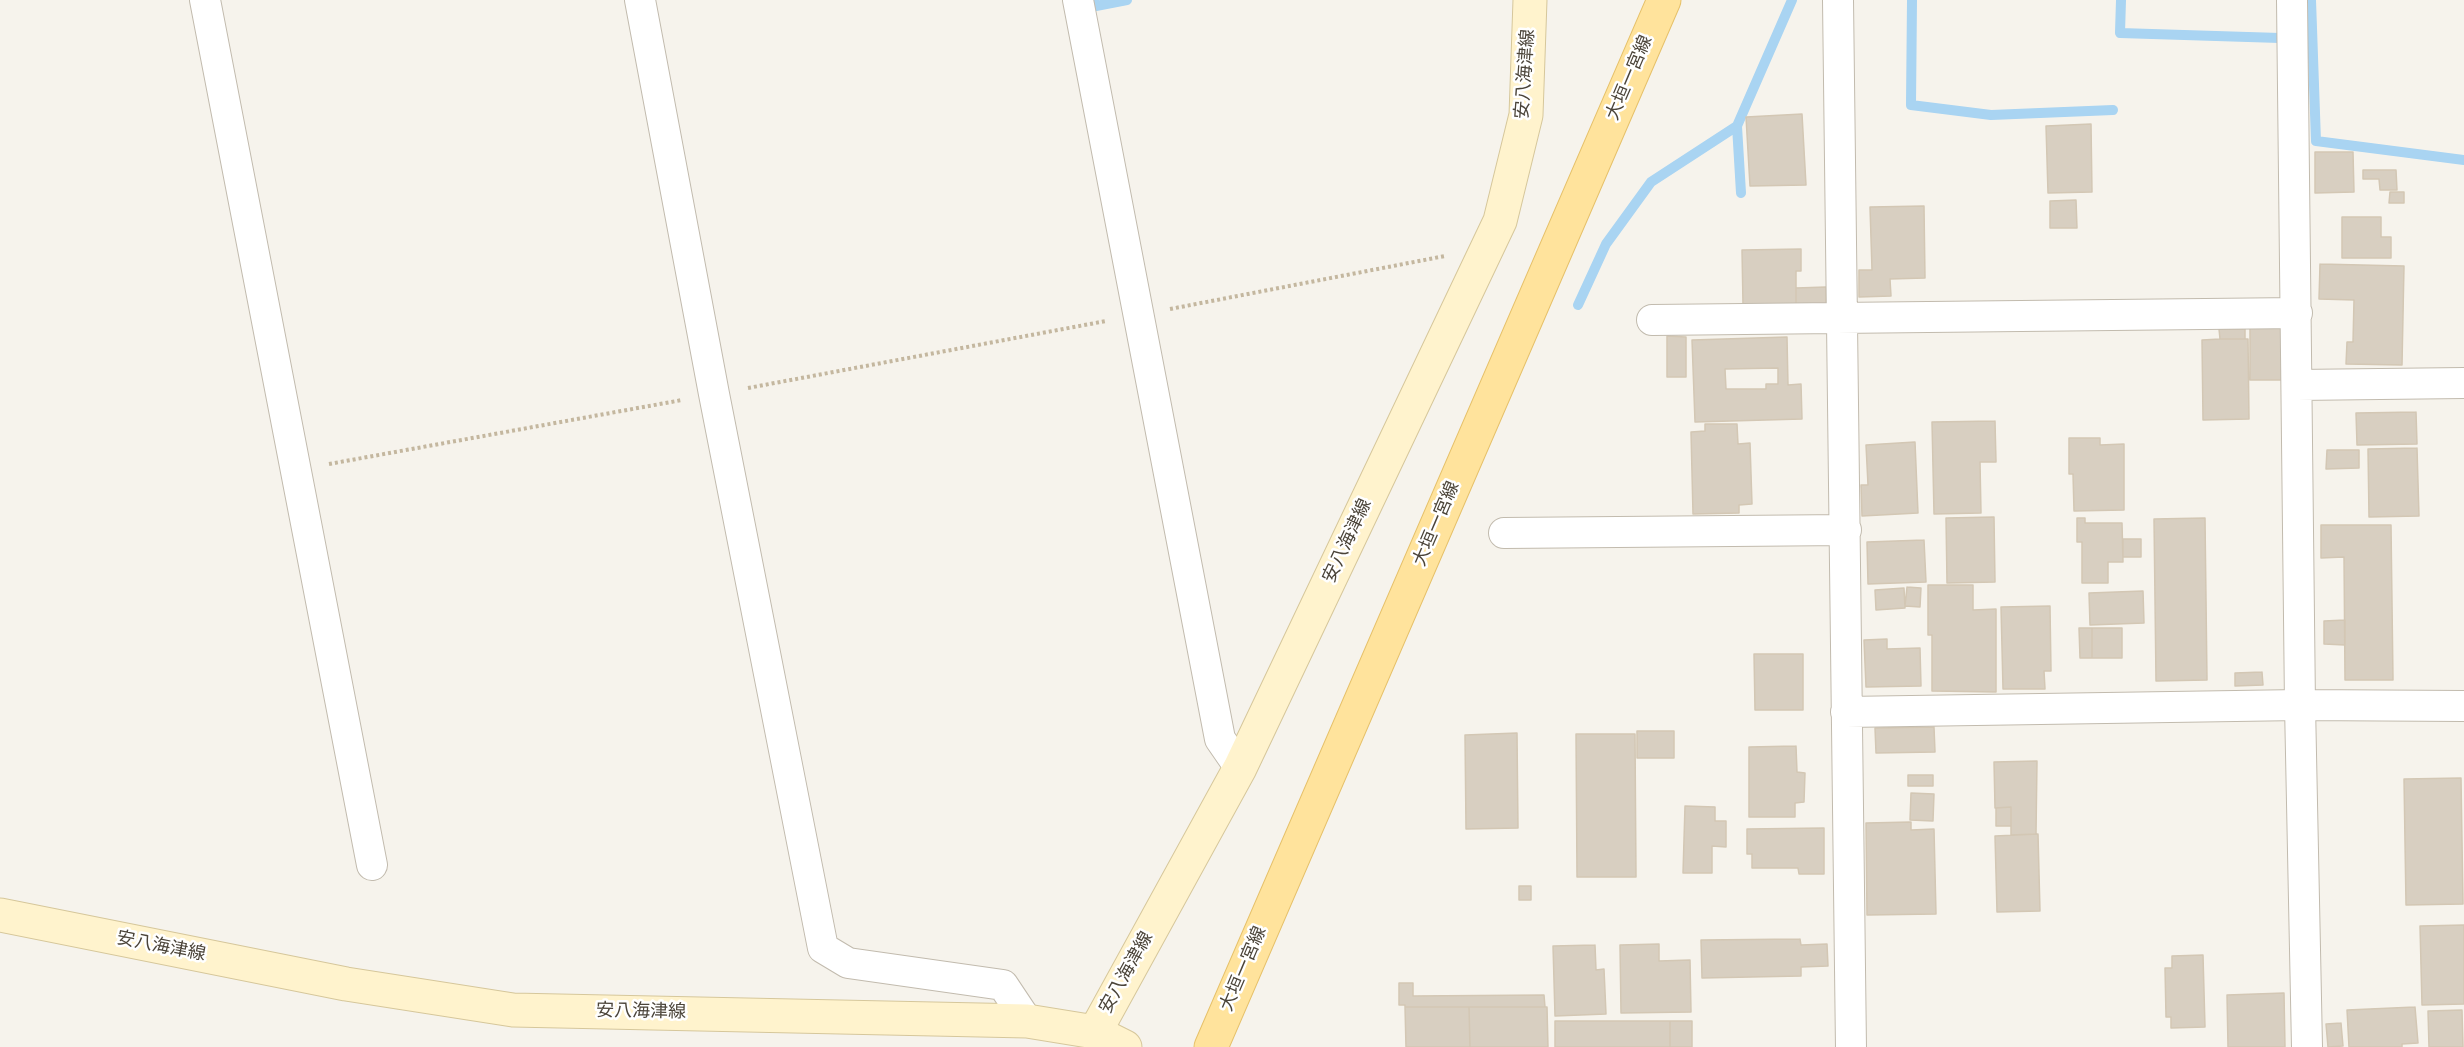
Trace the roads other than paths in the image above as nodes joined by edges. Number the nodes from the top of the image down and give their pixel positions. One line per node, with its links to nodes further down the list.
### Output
1 (205, 0): 19 (street)
2 (640, 0): 21 (street)
3 (1078, 0): 18 (street)
4 (1530, 0): 18 (main road, 安八海津線)
5 (1664, 0): 24 (main road, 大垣一宮線)
6 (1838, 0): 9 (street)
7 (2292, 0): 8 (street)
8 (2297, 313): 9 (street); 12 (street)
9 (1844, 317): 10 (street); 13 (street)
10 (1652, 320)
11 (2464, 383): 12 (street)
12 (2297, 385): 15 (street)
13 (1846, 530): 14 (street); 17 (street)
14 (1504, 533)
15 (2300, 705): 16 (street); 17 (street); 26 (street)
16 (2464, 706)
17 (1846, 712): 25 (street)
18 (1240, 768): 22 (main road, 安八海津線)
19 (372, 865)
20 (0, 915): 21 (main road, 安八海津線)
21 (1027, 1021): 22 (main road, 安八海津線)
22 (1095, 1032): 23 (main road)
23 (1125, 1047)
24 (1211, 1047)
25 (1851, 1047)
26 (2307, 1047)

